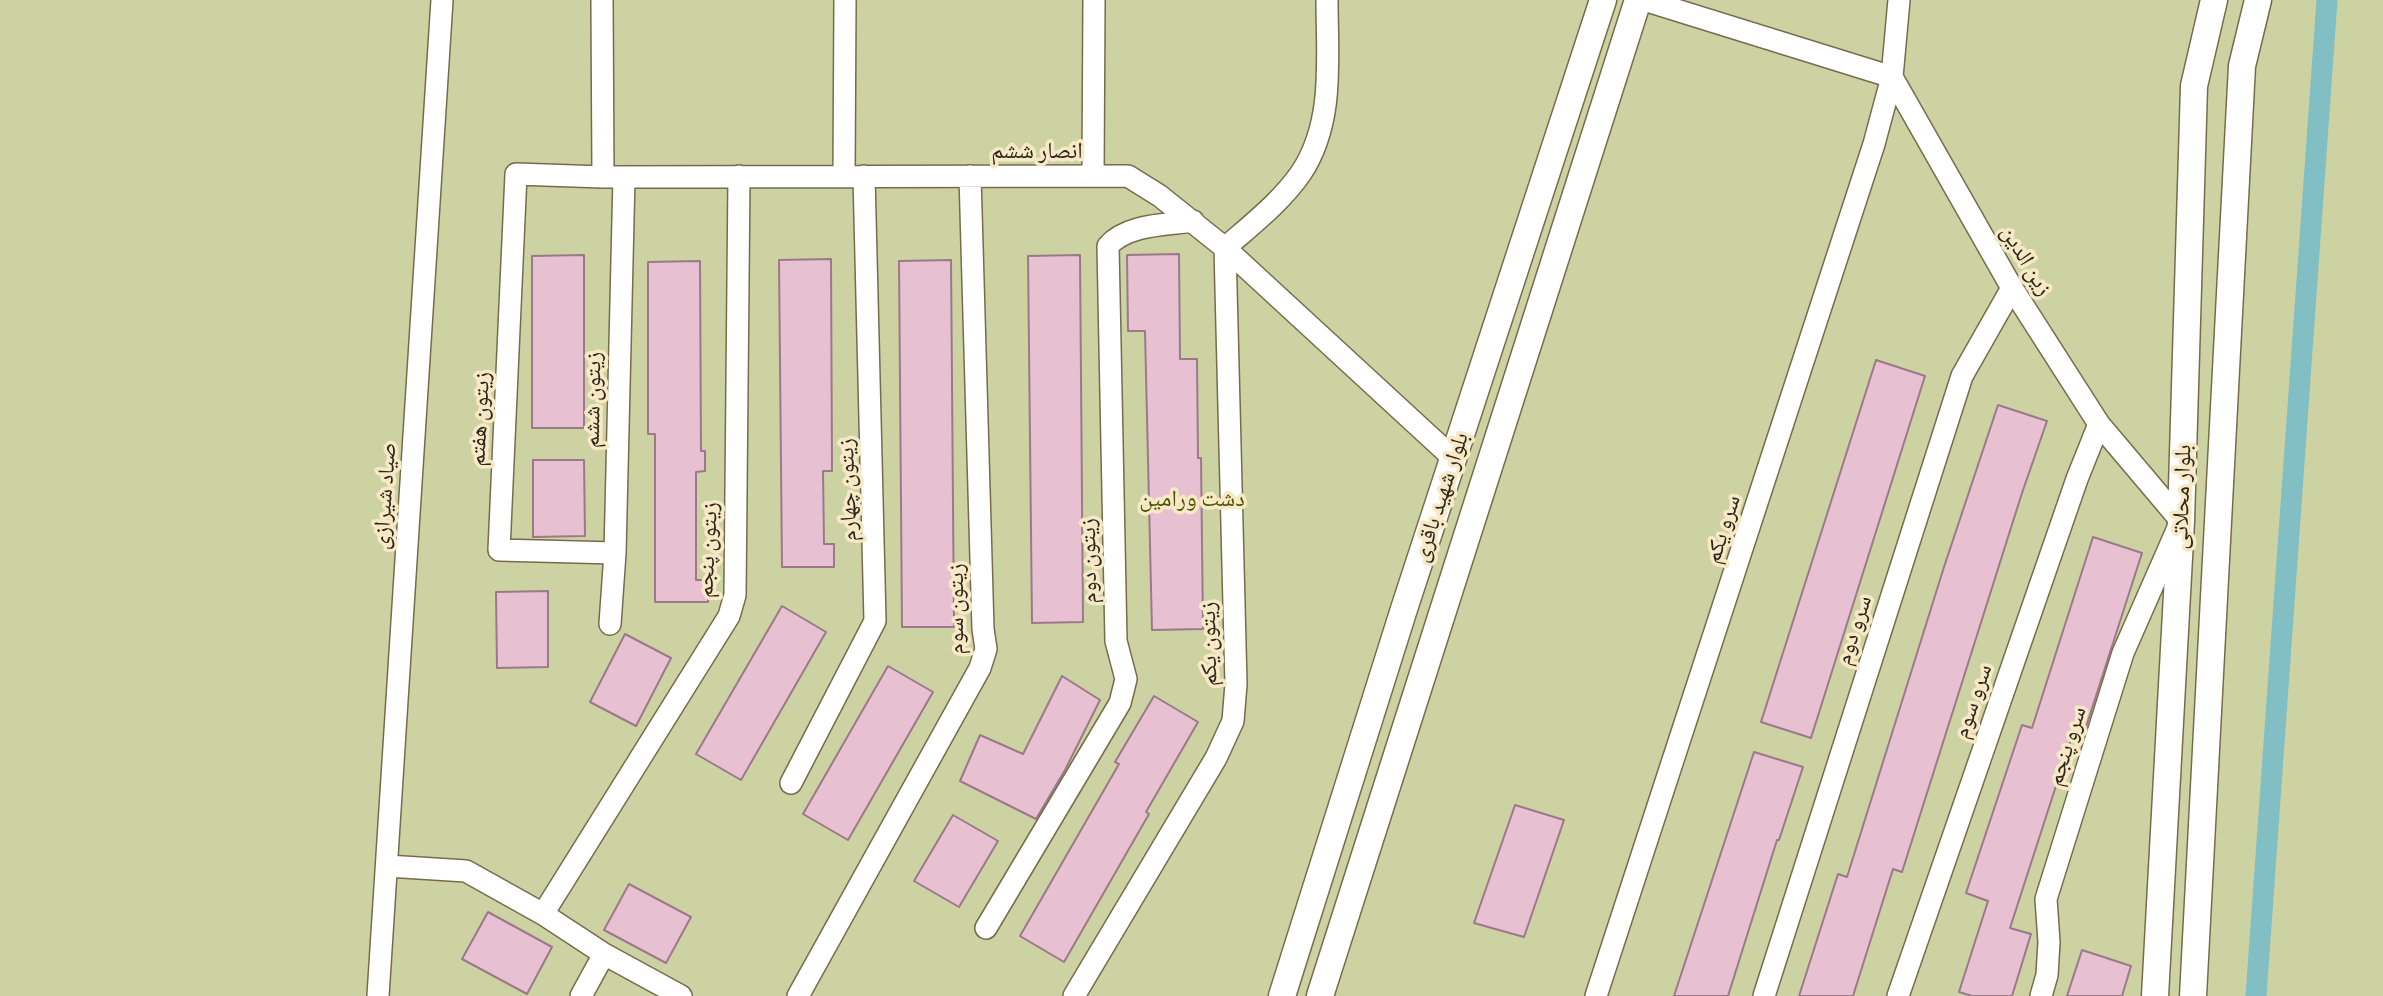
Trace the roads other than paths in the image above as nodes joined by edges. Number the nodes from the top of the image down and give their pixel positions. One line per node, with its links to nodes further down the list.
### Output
1 (442, 0): 30 (street, صیاد شیرازی)
2 (602, 0): 18 (street, زیتون ششم)
3 (845, 0): 15 (street, زیتون چهارم)
4 (1094, 0): 17 (street)
5 (1327, 0): 20 (street)
6 (1602, 0): 23 (street, بلوار شهید باقری)
7 (1637, 0): 24 (street, بلوار شهید باقری)
8 (1644, 0): 12 (street)
9 (1899, 0): 12 (street)
10 (2214, 0): 26 (street, بلوار محلاتی)
11 (2258, 0): 25 (street, بلوار محلاتی)
12 (1892, 77): 21 (street, زین الدین); 41 (street, سرو یکم)
13 (516, 174): 18 (street, انصار ششم); 27 (street, زیتون هفتم)
14 (739, 176): 15 (street, انصار ششم); 18 (street, انصار ششم); 31 (street, زیتون پنجم)
15 (854, 176): 16 (street, انصار ششم); 29 (street, زیتون چهارم)
16 (970, 176): 17 (street, انصار ششم); 37 (street, زیتون سوم)
17 (1093, 176): 19 (street, انصار ششم)
18 (613, 177): 27 (street, زیتون ششم)
19 (1193, 221): 20 (street, انصار ششم); 32 (street, زیتون دوم)
20 (1225, 248): 23 (street, انصار ششم); 38 (street, زیتون یکم)
21 (2012, 288): 22 (street, زین الدین); 42 (street, سرو دوم)
22 (2099, 424): 26 (street, زین الدین); 43 (street, سرو سوم)
23 (1453, 457): 24 (street); 39 (street, بلوار شهید باقری)
24 (1488, 472): 40 (street, بلوار شهید باقری)
25 (2219, 519): 26 (street); 46 (street, بلوار محلاتی)
26 (2181, 520): 44 (street, سرو پنجم); 45 (street, بلوار محلاتی)
27 (615, 553): 28 (street, زیتون ششم)
28 (610, 624)
29 (791, 783)
30 (387, 866): 31 (street); 34 (street, صیاد شیرازی)
31 (543, 914): 33 (street)
32 (986, 928)
33 (604, 954): 35 (street); 36 (street)
34 (378, 996)
35 (581, 996)
36 (681, 996)
37 (798, 996)
38 (1074, 996)
39 (1282, 996)
40 (1320, 996)
41 (1596, 996)
42 (1764, 996)
43 (1898, 996)
44 (2041, 996)
45 (2155, 996)
46 (2193, 996)

